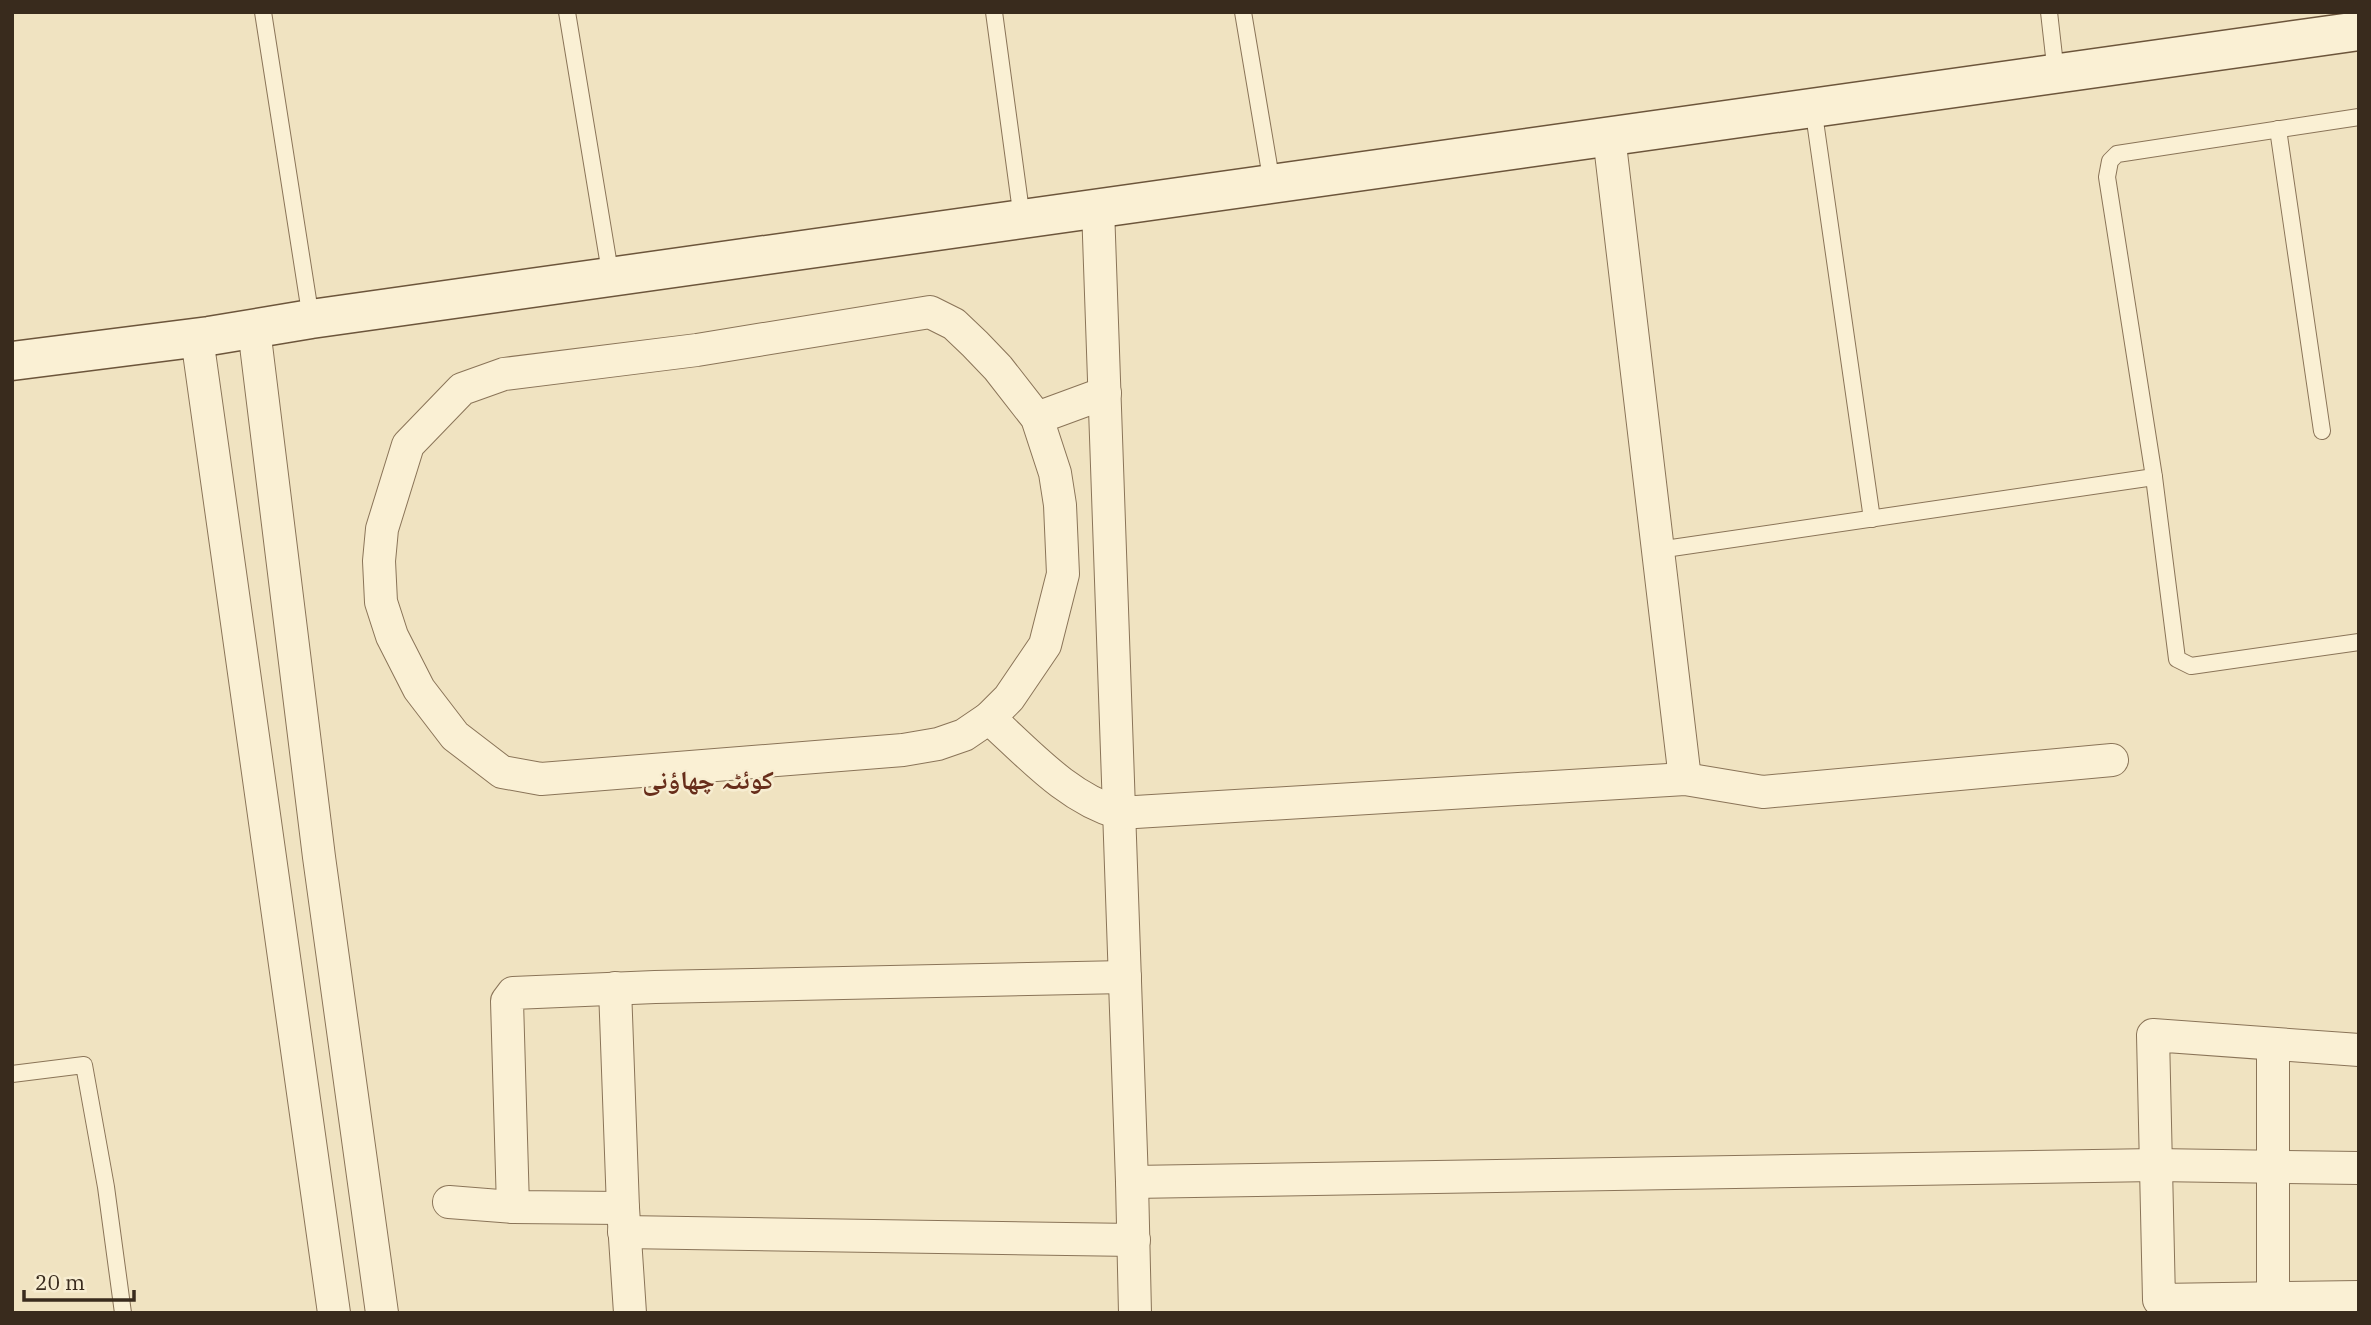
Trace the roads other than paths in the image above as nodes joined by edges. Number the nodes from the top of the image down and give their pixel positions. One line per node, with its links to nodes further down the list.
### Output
1 (263, 12): 16 (lane)
2 (567, 12): 15 (lane)
3 (994, 12): 14 (lane)
4 (1243, 12): 12 (lane)
5 (2049, 12): 7 (lane)
6 (2359, 31): 7 (main road)
7 (2056, 74): 8 (main road)
8 (1813, 107): 11 (main road); 24 (lane)
9 (2359, 117): 10 (lane)
10 (2278, 129): 22 (lane); 23 (lane)
11 (1609, 136): 12 (main road); 25 (street)
12 (1272, 184): 13 (main road)
13 (1098, 208): 14 (main road); 20 (street)
14 (1022, 219): 15 (main road)
15 (611, 278): 16 (main road)
16 (311, 319): 17 (main road)
17 (254, 329): 18 (main road); 48 (street)
18 (197, 338): 19 (main road); 47 (street)
19 (12, 361)
20 (1105, 393): 21 (street); 30 (street)
21 (1037, 418): 27 (street); 27 (street)
22 (2322, 431)
23 (2154, 477): 24 (lane); 26 (lane)
24 (1872, 519): 25 (lane)
25 (1658, 550): 29 (street)
26 (2359, 642)
27 (989, 718): 30 (street)
28 (2112, 760): 29 (street)
29 (1685, 779): 30 (street)
30 (1119, 813): 31 (street)
31 (1125, 978): 32 (street); 39 (street)
32 (615, 988): 41 (street); 42 (street)
33 (2273, 1044): 34 (street); 36 (street); 37 (street)
34 (2359, 1049)
35 (12, 1074): 46 (lane)
36 (2155, 1166): 37 (street); 39 (street); 45 (street)
37 (2273, 1167): 38 (street); 45 (street)
38 (2359, 1168)
39 (1132, 1182): 43 (street)
40 (449, 1202): 41 (street)
41 (513, 1207): 42 (street)
42 (624, 1220): 43 (street); 49 (street)
43 (1134, 1240): 50 (street)
44 (2359, 1297): 45 (street)
45 (2273, 1306)
46 (123, 1313)
47 (334, 1313)
48 (382, 1313)
49 (630, 1313)
50 (1135, 1313)

